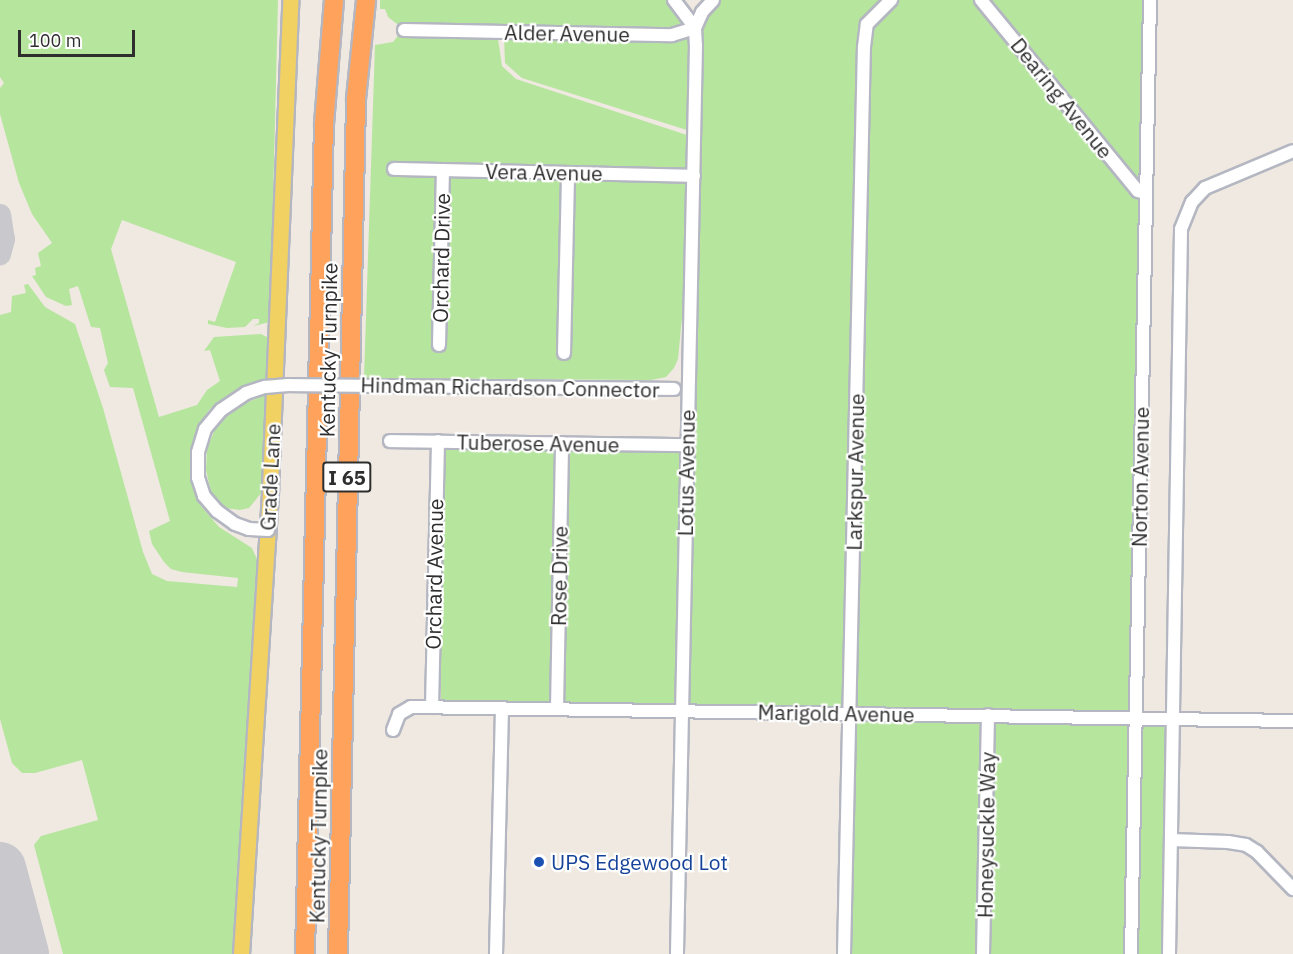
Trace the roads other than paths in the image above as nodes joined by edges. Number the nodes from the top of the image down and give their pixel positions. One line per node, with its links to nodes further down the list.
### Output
1 (290, 0): 24 (main road, Grade Lane)
2 (334, 0): 37 (highway, I 65)
3 (366, 0): 41 (highway, Kentucky Turnpike / I 65)
4 (674, 0): 9 (street)
5 (713, 0): 9 (street)
6 (891, 0): 29 (street, Larkspur Avenue)
7 (981, 0): 16 (street, Dearing Avenue)
8 (1150, 0): 16 (street, Norton Avenue)
9 (695, 28): 10 (street, Alder Avenue); 15 (street, Lotus Avenue)
10 (404, 30)
11 (1293, 151): 32 (street, Norton Avenue)
12 (394, 169): 13 (street, Vera Avenue)
13 (443, 170): 14 (street, Vera Avenue); 17 (street, Orchard Drive)
14 (568, 173): 15 (street, Vera Avenue); 18 (street)
15 (694, 176): 19 (street, Lotus Avenue)
16 (1145, 193): 31 (street, Norton Avenue)
17 (439, 345)
18 (564, 353)
19 (687, 389): 23 (street, Lotus Avenue); 24 (street, Hindman Richardson Connector, bridge)
20 (390, 441): 21 (street, Tuberose Avenue)
21 (438, 441): 22 (street, Tuberose Avenue); 25 (street, Orchard Avenue)
22 (562, 443): 23 (street, Tuberose Avenue); 27 (street, Rose Drive)
23 (686, 445): 28 (street, Lotus Avenue)
24 (268, 530): 38 (main road, Grade Lane)
25 (432, 707): 26 (street, Marigold Avenue); 34 (street, Marigold Avenue)
26 (502, 708): 27 (street, Marigold Avenue); 42 (street)
27 (557, 708): 28 (street, Marigold Avenue)
28 (682, 710): 29 (street, Marigold Avenue); 43 (street, Lotus Avenue)
29 (849, 713): 30 (street, Marigold Avenue); 44 (street, Larkspur Avenue)
30 (988, 715): 31 (street, Marigold Avenue); 45 (street, Honeysuckle Way)
31 (1135, 717): 32 (street, Marigold Avenue); 46 (street, Norton Avenue)
32 (1172, 719): 33 (street, Marigold Avenue); 35 (street, Norton Avenue)
33 (1293, 721)
34 (393, 730)
35 (1171, 840): 36 (street); 47 (street, Norton Avenue)
36 (1293, 889)
37 (305, 921): 39 (highway); 40 (highway, I 65)
38 (241, 954)
39 (300, 954)
40 (305, 954)
41 (338, 954)
42 (496, 954)
43 (677, 954)
44 (844, 954)
45 (984, 954)
46 (1131, 954)
47 (1168, 954)

